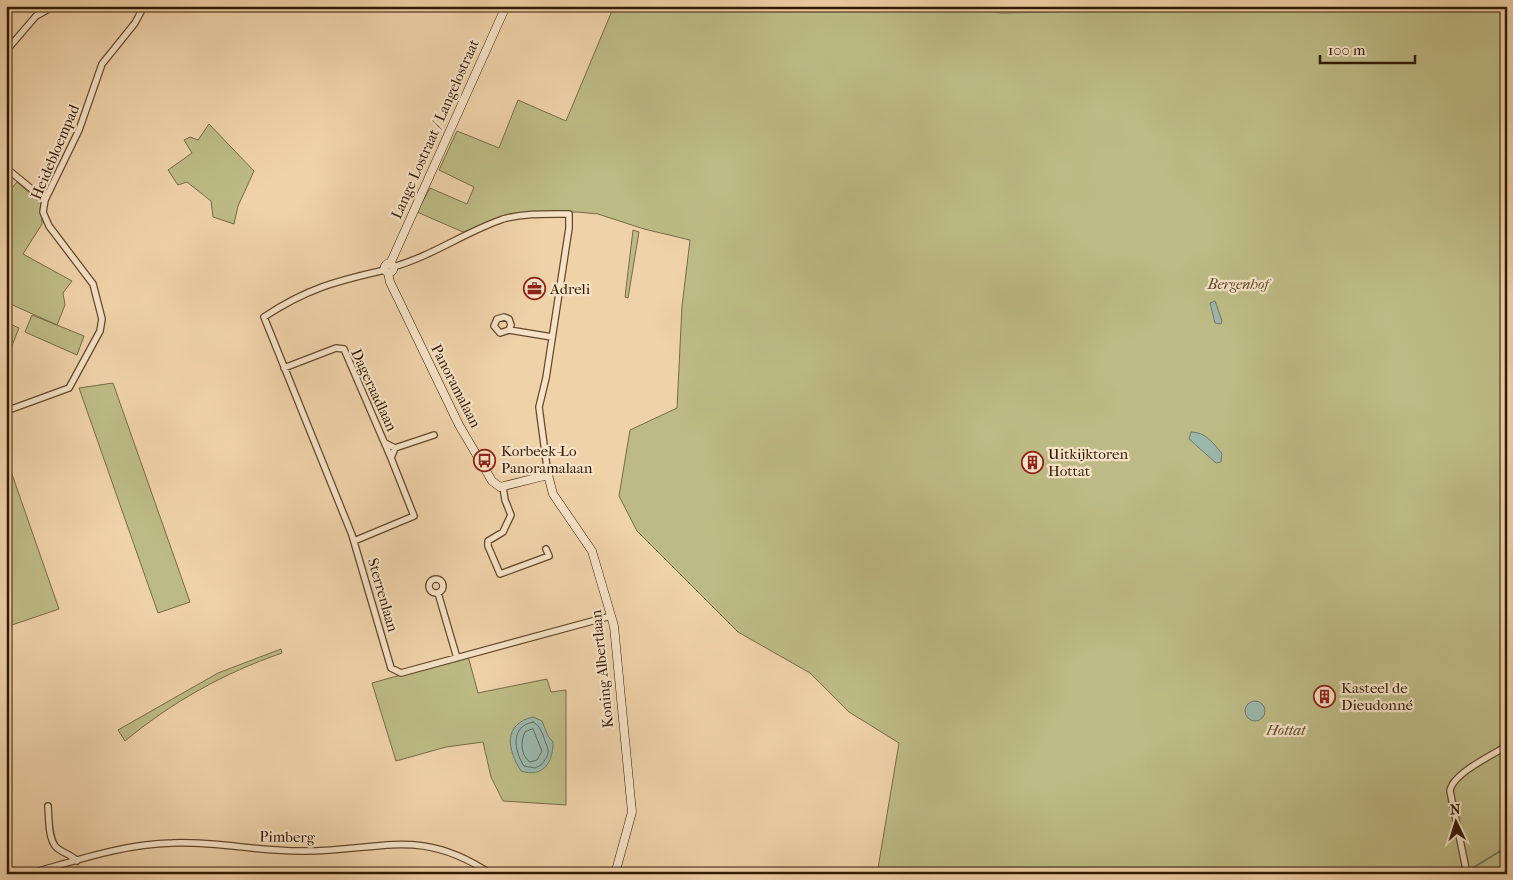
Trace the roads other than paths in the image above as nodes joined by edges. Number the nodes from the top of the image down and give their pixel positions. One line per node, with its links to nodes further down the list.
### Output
1 (54, 6): 6 (street)
2 (144, 6): 8 (street, Heidebloempad)
3 (506, 6): 9 (street, Lange Lostraat / Langelostraat)
4 (985, 6): 5 (street)
5 (1062, 6)
6 (6, 51)
7 (6, 168): 8 (street)
8 (46, 200): 13 (street, Heidebloempad)
9 (389, 268): 11 (street, Koning Albertlaan); 12 (street, Sterrenlaan); 19 (street, Panoramalaan)
10 (510, 330): 11 (street)
11 (552, 337): 18 (street, Koning Albertlaan)
12 (284, 368): 15 (street, Dageraadlaan); 20 (street, Sterrenlaan)
13 (6, 411)
14 (434, 435): 16 (street, Dageraadlaan)
15 (385, 443): 16 (street, Dageraadlaan); 17 (street, Dageraadlaan)
16 (395, 448): 17 (street, Dageraadlaan)
17 (391, 458): 20 (street, Dageraadlaan)
18 (548, 474): 19 (street); 23 (street, Koning Albertlaan)
19 (503, 486): 21 (street)
20 (354, 541): 24 (street, Sterrenlaan)
21 (546, 549)
22 (438, 593): 24 (street)
23 (611, 616): 24 (street, Sterrenlaan); 30 (street, Koning Albertlaan)
24 (457, 658)
25 (1507, 746): 31 (street)
26 (48, 806): 27 (street)
27 (77, 860): 28 (street, Pimberg); 29 (street, Pimberg)
28 (28, 874)
29 (491, 874)
30 (615, 874)
31 (1467, 874)

